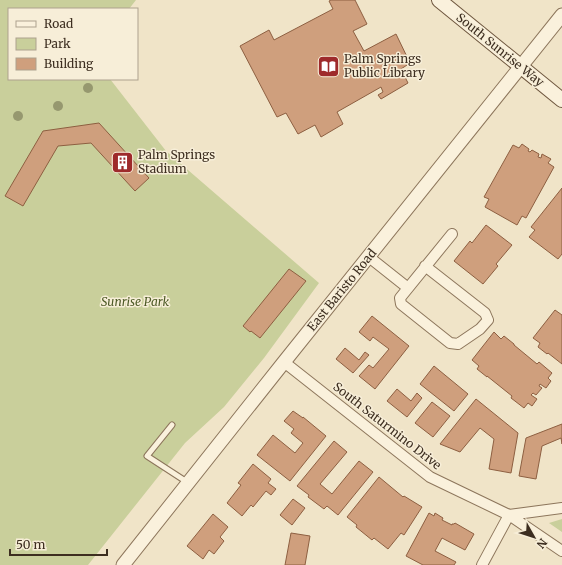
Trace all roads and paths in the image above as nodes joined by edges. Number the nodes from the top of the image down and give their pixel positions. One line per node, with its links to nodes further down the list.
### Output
1 (439, 0): 3 (main road, South Sunrise Way)
2 (562, 15): 3 (street, East Baristo Road)
3 (520, 67): 4 (main road, South Sunrise Way); 6 (street, East Baristo Road)
4 (562, 100)
5 (452, 234): 7 (street)
6 (369, 257): 8 (street); 9 (street, East Baristo Road)
7 (426, 266): 8 (street); 8 (street)
8 (408, 288)
9 (284, 362): 11 (street, East Baristo Road); 13 (street, South Saturmino Drive)
10 (172, 425): 11 (lane)
11 (188, 483): 15 (street, East Baristo Road)
12 (562, 508): 13 (street)
13 (509, 515): 14 (street, South Saturmino Drive); 16 (street)
14 (562, 551)
15 (123, 565)
16 (482, 565)

